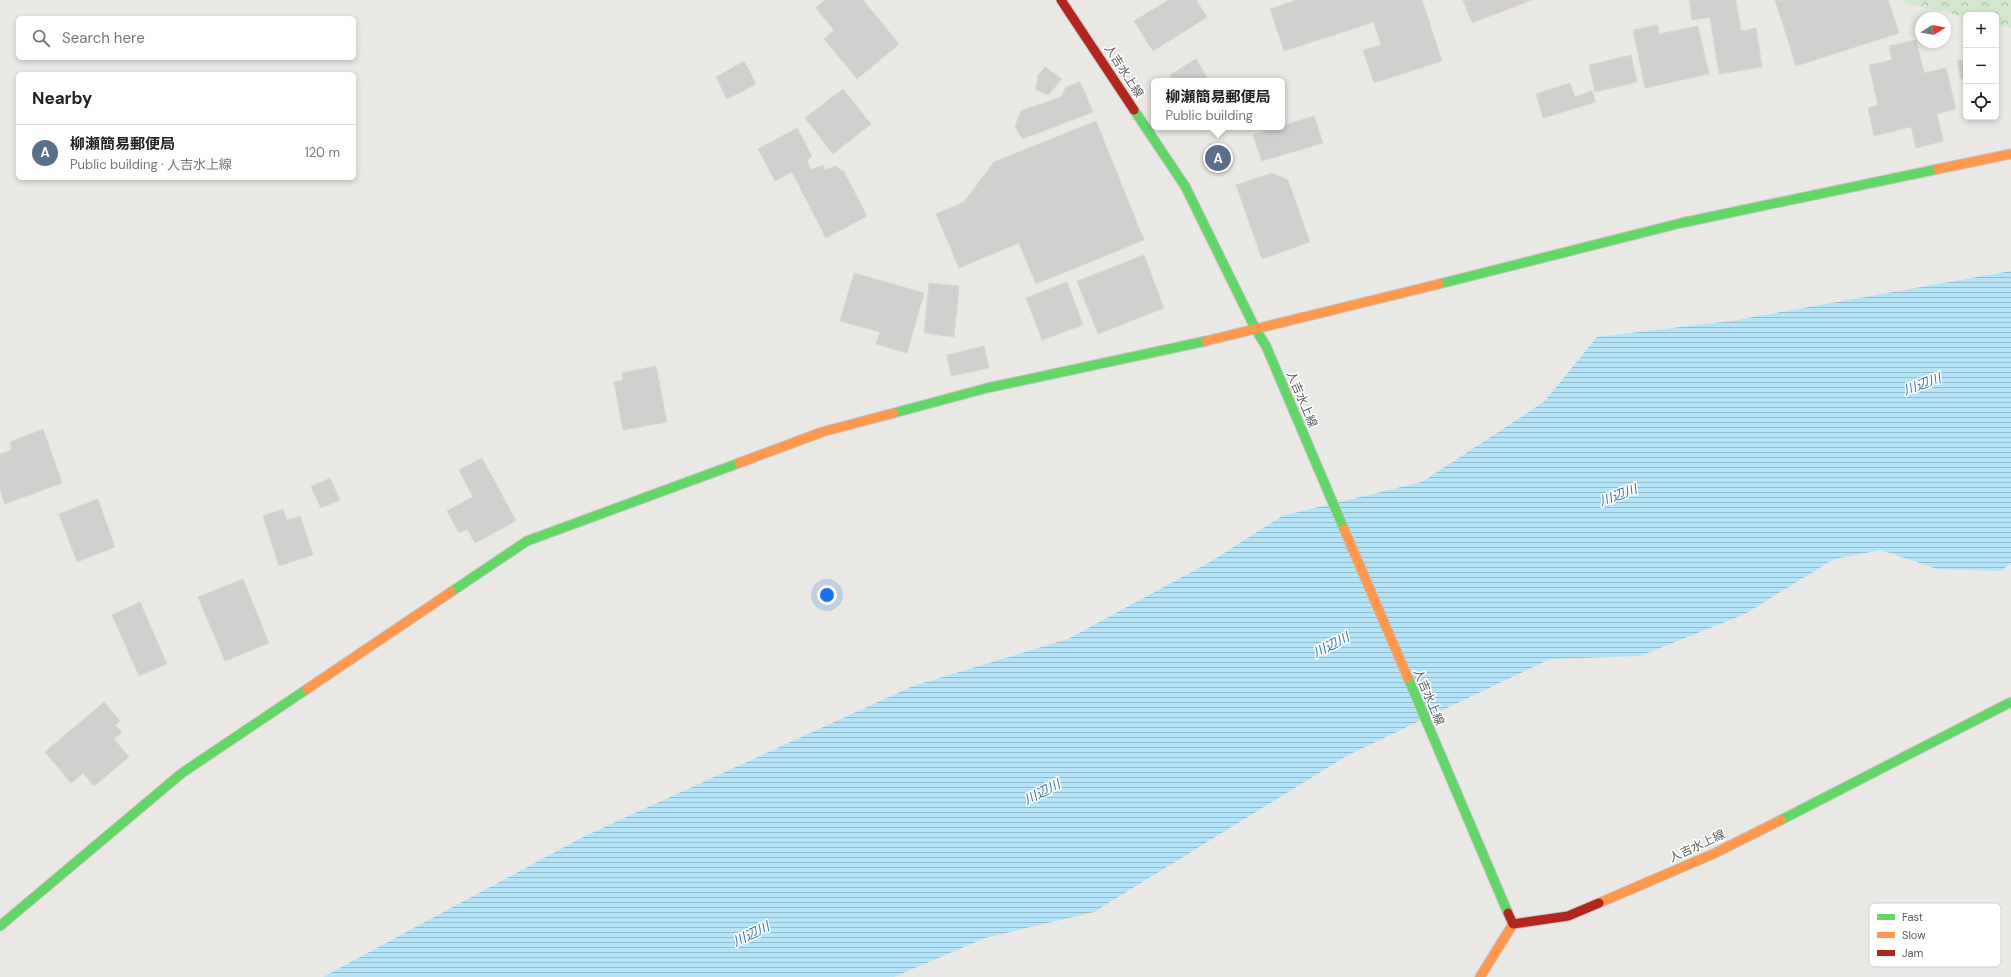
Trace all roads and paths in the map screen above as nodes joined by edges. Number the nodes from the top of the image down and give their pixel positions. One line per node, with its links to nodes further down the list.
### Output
1 (1061, 0): 3 (street, 人吉水上線)
2 (2011, 154): 3 (street)
3 (1256, 330): 5 (street, 人吉水上線); 6 (street)
4 (2011, 702): 5 (street, 人吉水上線)
5 (1514, 924): 7 (street)
6 (0, 926)
7 (1480, 977)

